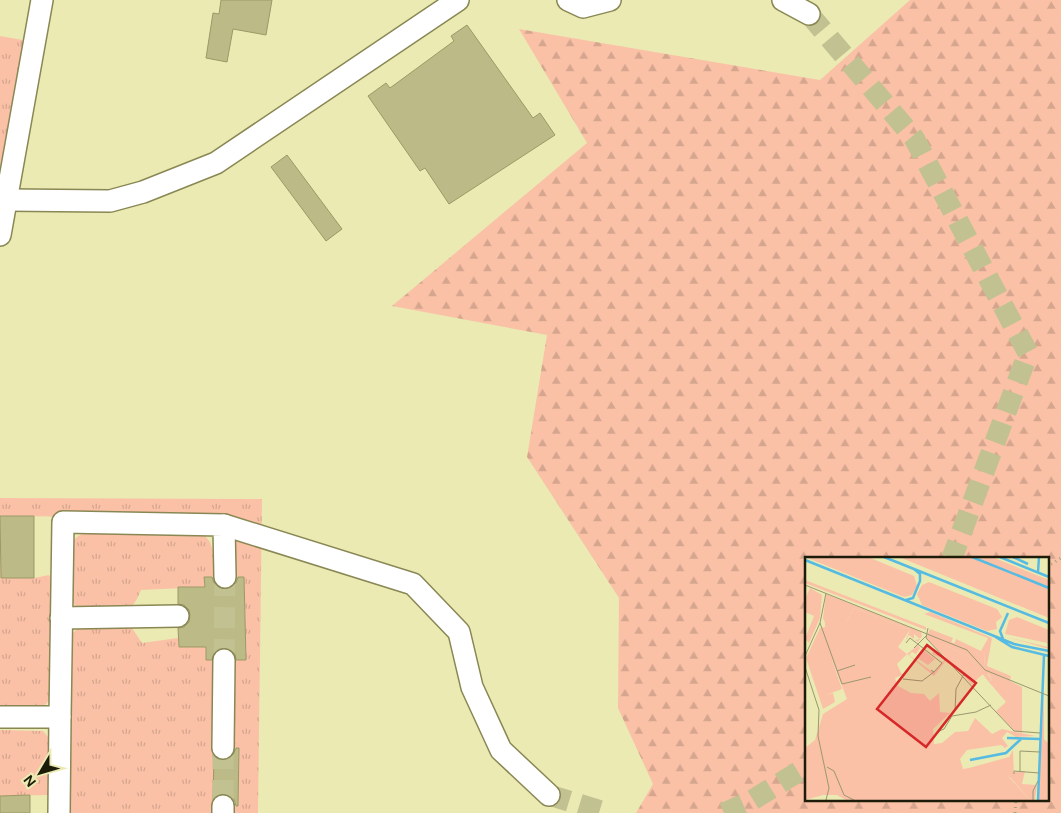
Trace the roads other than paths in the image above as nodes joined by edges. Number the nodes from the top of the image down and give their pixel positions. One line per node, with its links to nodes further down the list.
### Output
1 (42, 0): 7 (street)
2 (458, 0): 7 (street)
3 (568, 0): 4 (street)
4 (610, 0)
5 (783, 0): 6 (street)
6 (809, 14)
7 (6, 200): 8 (street)
8 (0, 234)
9 (224, 525): 10 (street); 12 (street); 17 (street)
10 (225, 577)
11 (178, 616): 12 (street)
12 (61, 618): 15 (street)
13 (224, 660): 16 (street)
14 (0, 717): 15 (street)
15 (60, 718): 18 (street)
16 (224, 748)
17 (549, 795)
18 (59, 813)

